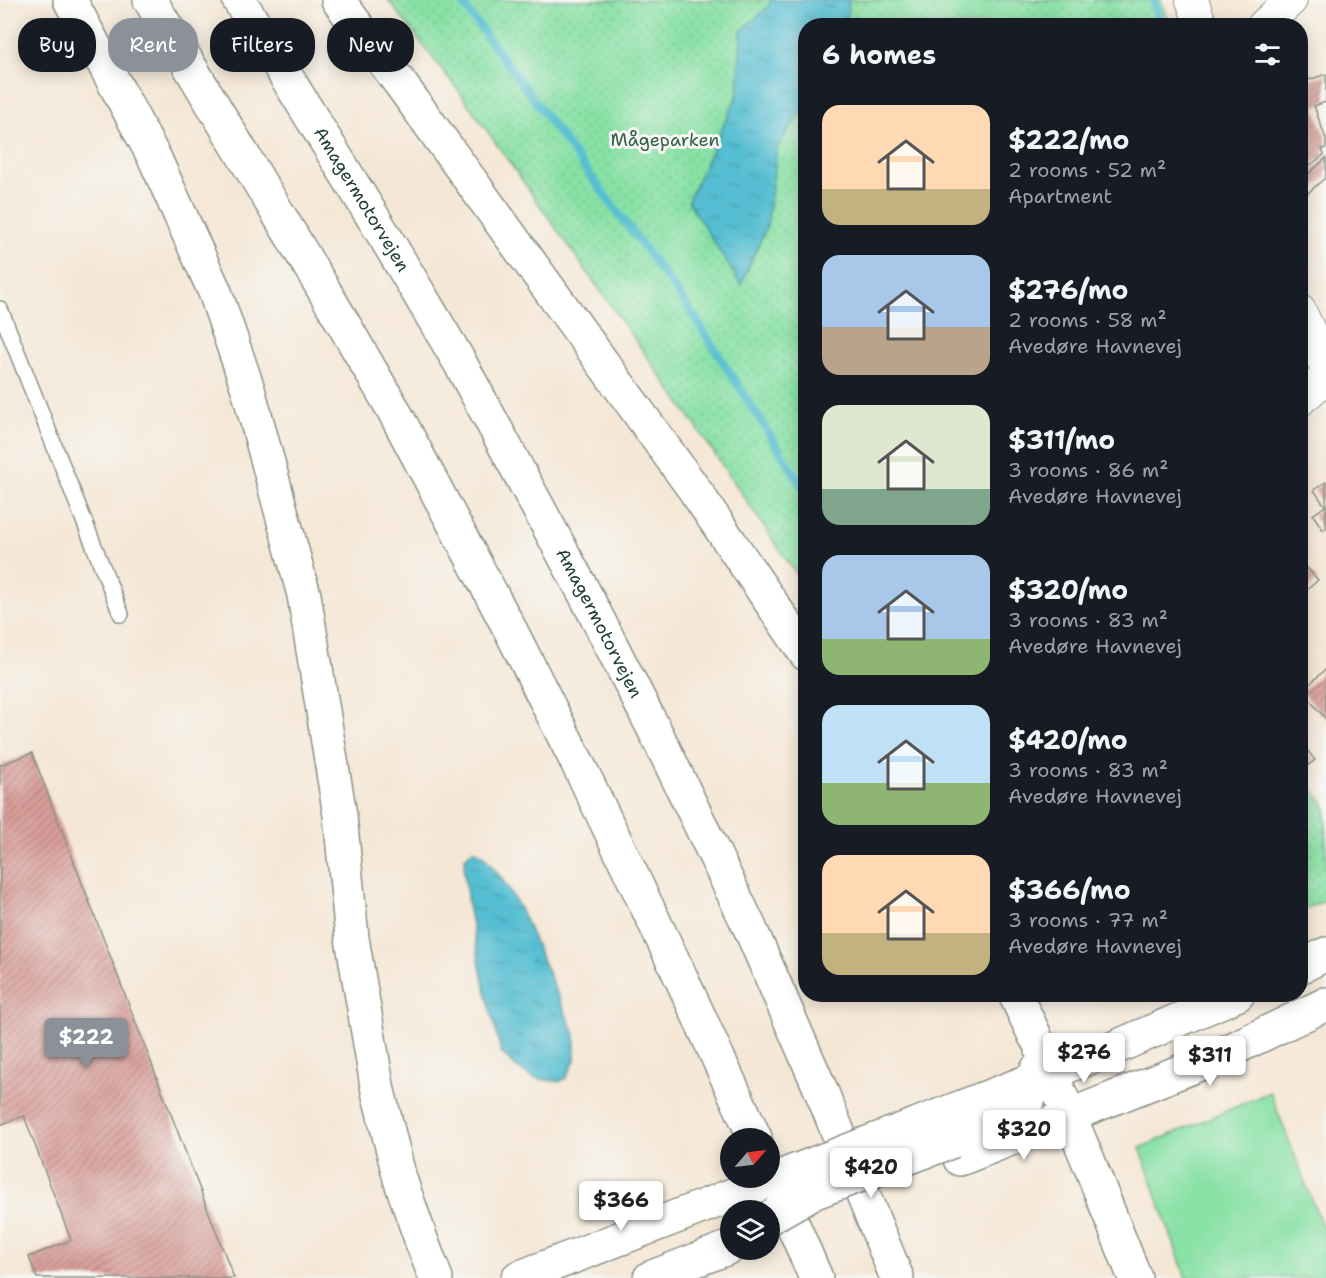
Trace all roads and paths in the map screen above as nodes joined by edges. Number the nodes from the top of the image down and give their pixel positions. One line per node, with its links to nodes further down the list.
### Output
1 (70, 0): 36 (main road)
2 (150, 0): 23 (main road)
3 (239, 0): 41 (main road, Amagermotorvejen)
4 (338, 0): 15 (main road)
5 (1192, 0): 7 (street)
6 (1291, 0): 8 (street)
7 (1198, 18)
8 (1272, 18)
9 (0, 309): 14 (lane)
10 (1308, 329): 11 (street)
11 (1326, 368)
12 (1326, 377): 13 (street)
13 (1308, 393)
14 (121, 614)
15 (798, 642)
16 (1326, 954): 17 (main road)
17 (1308, 963)
18 (1019, 1002): 21 (main road)
19 (1220, 1002): 21 (main road)
20 (1326, 1004): 22 (main road)
21 (1043, 1075): 22 (main road); 24 (main road)
22 (1070, 1116): 24 (main road); 42 (main road)
23 (750, 1128)
24 (951, 1138): 25 (main road, bridge); 30 (main road, bridge); 32 (main road)
25 (780, 1174)
26 (752, 1188): 33 (main road, bridge)
27 (757, 1188): 29 (main road)
28 (772, 1188): 40 (main road)
29 (747, 1200)
30 (780, 1211)
31 (720, 1220): 33 (main road)
32 (780, 1227)
33 (688, 1236): 34 (main road); 35 (main road); 37 (main road); 38 (main road); 39 (main road)
34 (720, 1239)
35 (720, 1244)
36 (436, 1278)
37 (518, 1278)
38 (572, 1278)
39 (650, 1278)
40 (816, 1278)
41 (897, 1278)
42 (1135, 1278)

